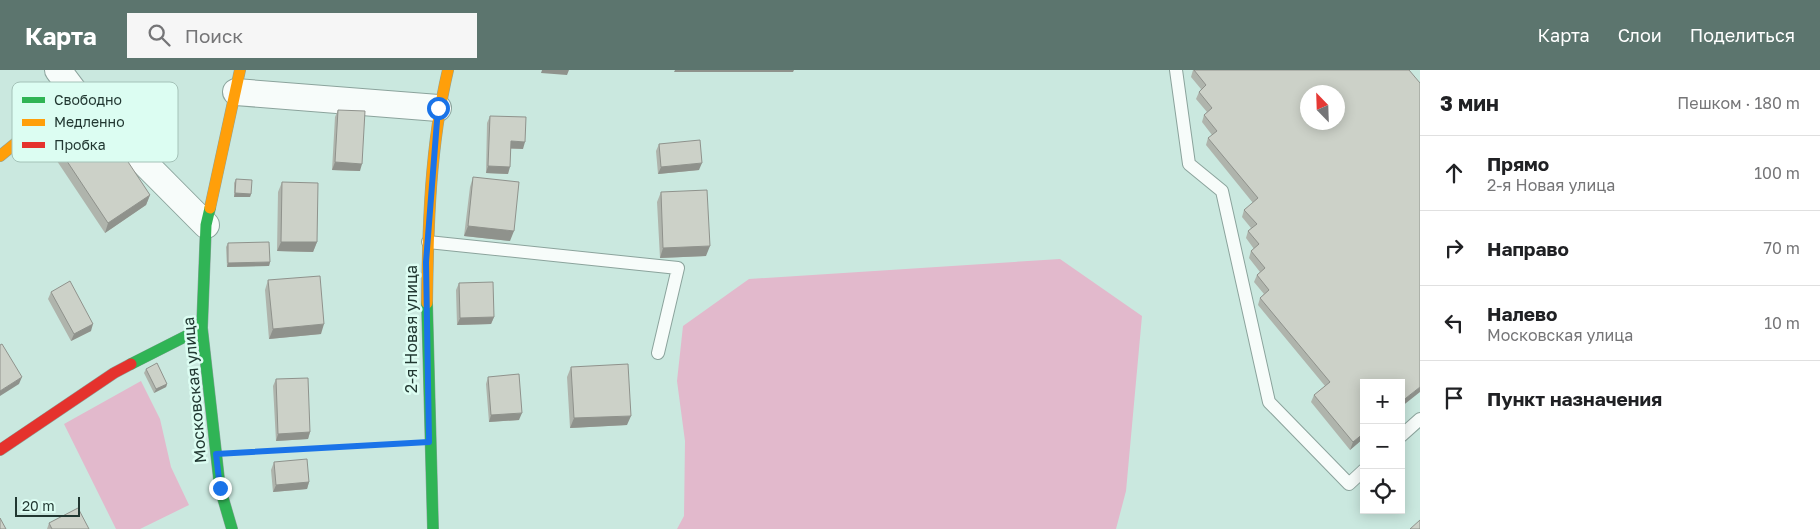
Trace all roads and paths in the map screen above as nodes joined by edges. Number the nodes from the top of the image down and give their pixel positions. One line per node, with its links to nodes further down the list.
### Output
1 (58, 70): 5 (street)
2 (448, 70): 6 (street, 2-я Новая улица)
3 (1176, 70): 19 (lane)
4 (238, 81): 6 (street); 10 (street, Московская улица)
5 (67, 82)
6 (438, 108): 11 (street, 2-я Новая улица)
7 (12, 146): 8 (street)
8 (0, 156)
9 (143, 162): 10 (street)
10 (206, 225): 12 (street, Московская улица)
11 (428, 242): 13 (lane); 16 (street, 2-я Новая улица)
12 (202, 328): 17 (street); 18 (street, Московская улица)
13 (658, 353)
14 (1420, 419): 15 (lane)
15 (1405, 432)
16 (429, 442): 18 (path); 21 (street, 2-я Новая улица)
17 (0, 450)
18 (216, 454): 20 (street, Московская улица)
19 (1360, 474)
20 (232, 529)
21 (433, 529)

